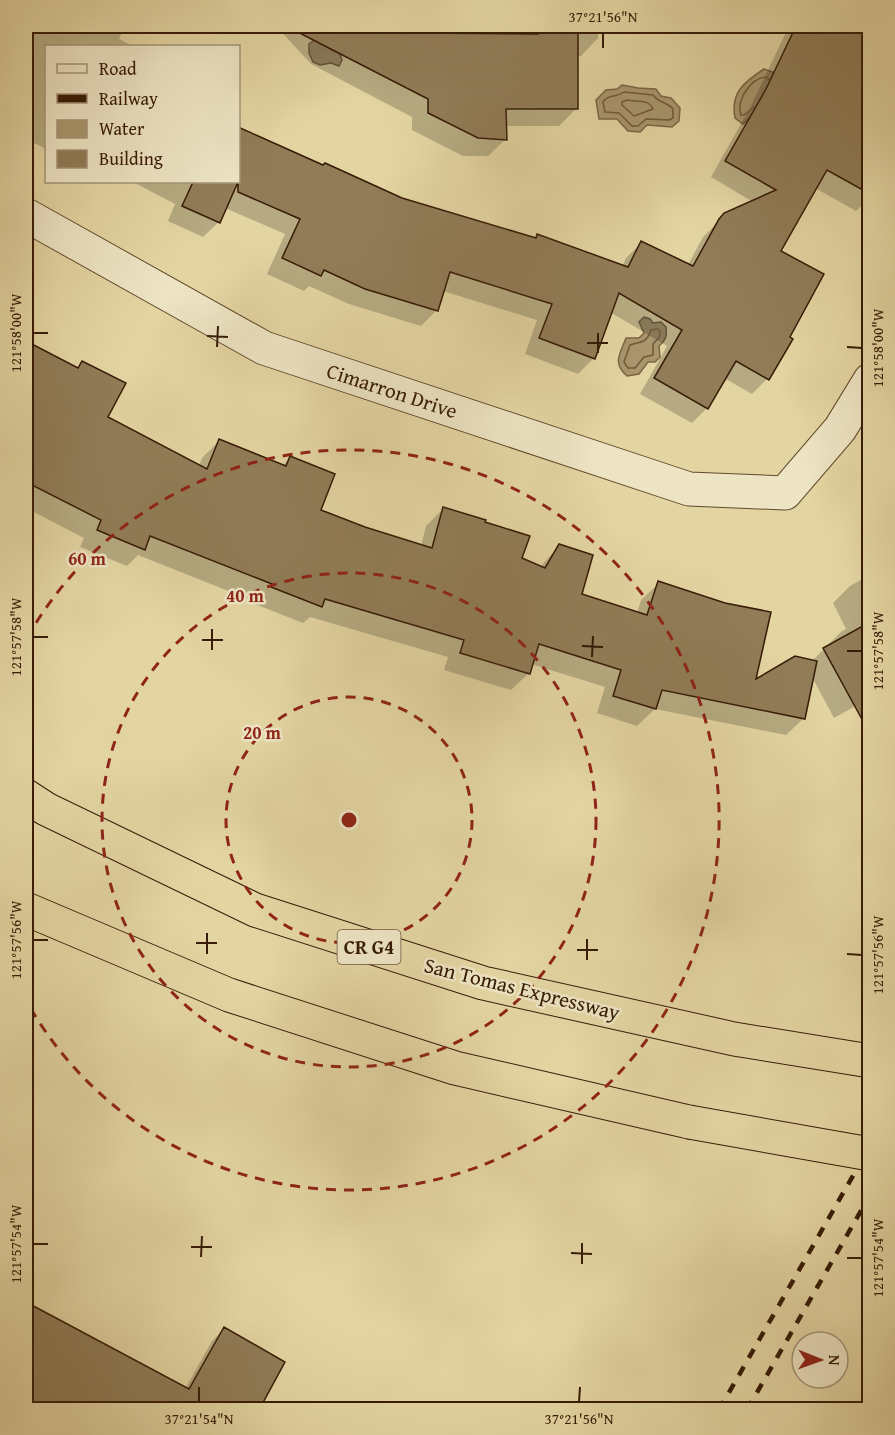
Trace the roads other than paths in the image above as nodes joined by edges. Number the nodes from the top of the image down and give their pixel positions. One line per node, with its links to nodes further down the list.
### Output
1 (26, 215): 2 (street, Cimarron Drive)
2 (870, 380)
3 (26, 796): 5 (highway, San Tomas Expressway / CR G4)
4 (26, 909): 6 (highway, bridge)
5 (870, 1060)
6 (870, 1154)

